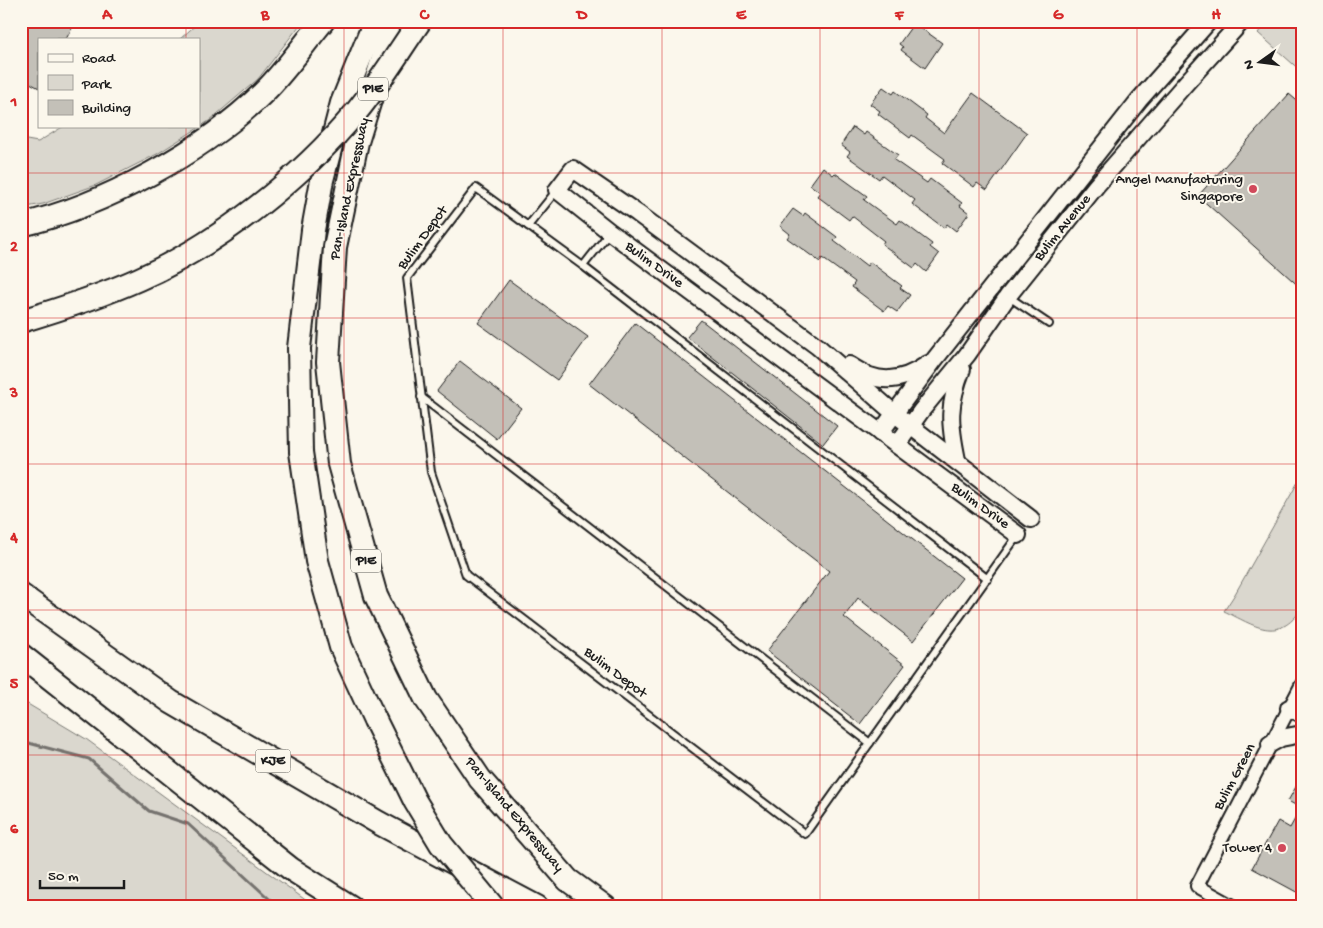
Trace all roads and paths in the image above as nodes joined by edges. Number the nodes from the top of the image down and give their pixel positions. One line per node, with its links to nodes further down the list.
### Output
1 (324, 21): 8 (highway)
2 (375, 21): 35 (highway, Pan-Island Expressway / PIE, bridge)
3 (396, 21): 37 (highway, Pan-Island Expressway / PIE)
4 (420, 21): 13 (highway, bridge)
5 (1209, 21): 17 (street, Bulim Avenue)
6 (1242, 21): 12 (street, Bulim Avenue)
7 (557, 190): 9 (lane); 10 (street, Bulim Drive); 15 (street, Bulim Drive)
8 (21, 224)
9 (528, 226): 11 (lane); 18 (lane, Bulim Depot)
10 (610, 232): 11 (lane); 21 (street, Bulim Drive)
11 (583, 266): 26 (lane)
12 (1008, 296): 14 (lane); 16 (street, Bulim Avenue)
13 (21, 321)
14 (1049, 324)
15 (817, 346): 17 (street); 19 (street, Bulim Drive)
16 (967, 355): 20 (street, Bulim Avenue); 23 (street)
17 (935, 359): 19 (street, Bulim Avenue)
18 (421, 397): 32 (lane); 32 (lane, Bulim Depot)
19 (895, 414): 20 (street, Bulim Drive); 21 (street, Bulim Avenue)
20 (911, 426): 22 (street, Bulim Avenue); 23 (street, Bulim Drive)
21 (880, 433): 22 (street, Bulim Drive)
22 (897, 445): 25 (street, Bulim Drive)
23 (957, 460): 24 (street, Bulim Drive)
24 (1030, 519): 25 (street, Bulim Drive)
25 (1018, 535): 26 (lane, Bulim Depot)
26 (988, 579): 32 (lane, Bulim Depot)
27 (21, 594): 36 (highway, KJE)
28 (21, 655): 34 (highway)
29 (1302, 684): 30 (street, Bulim Green)
30 (1296, 711): 33 (street, Bulim Green)
31 (1302, 734): 33 (street)
32 (870, 743)
33 (1270, 744): 38 (street, Bulim Green)
34 (351, 907)
35 (493, 907)
36 (537, 907)
37 (605, 907)
38 (1235, 907)

